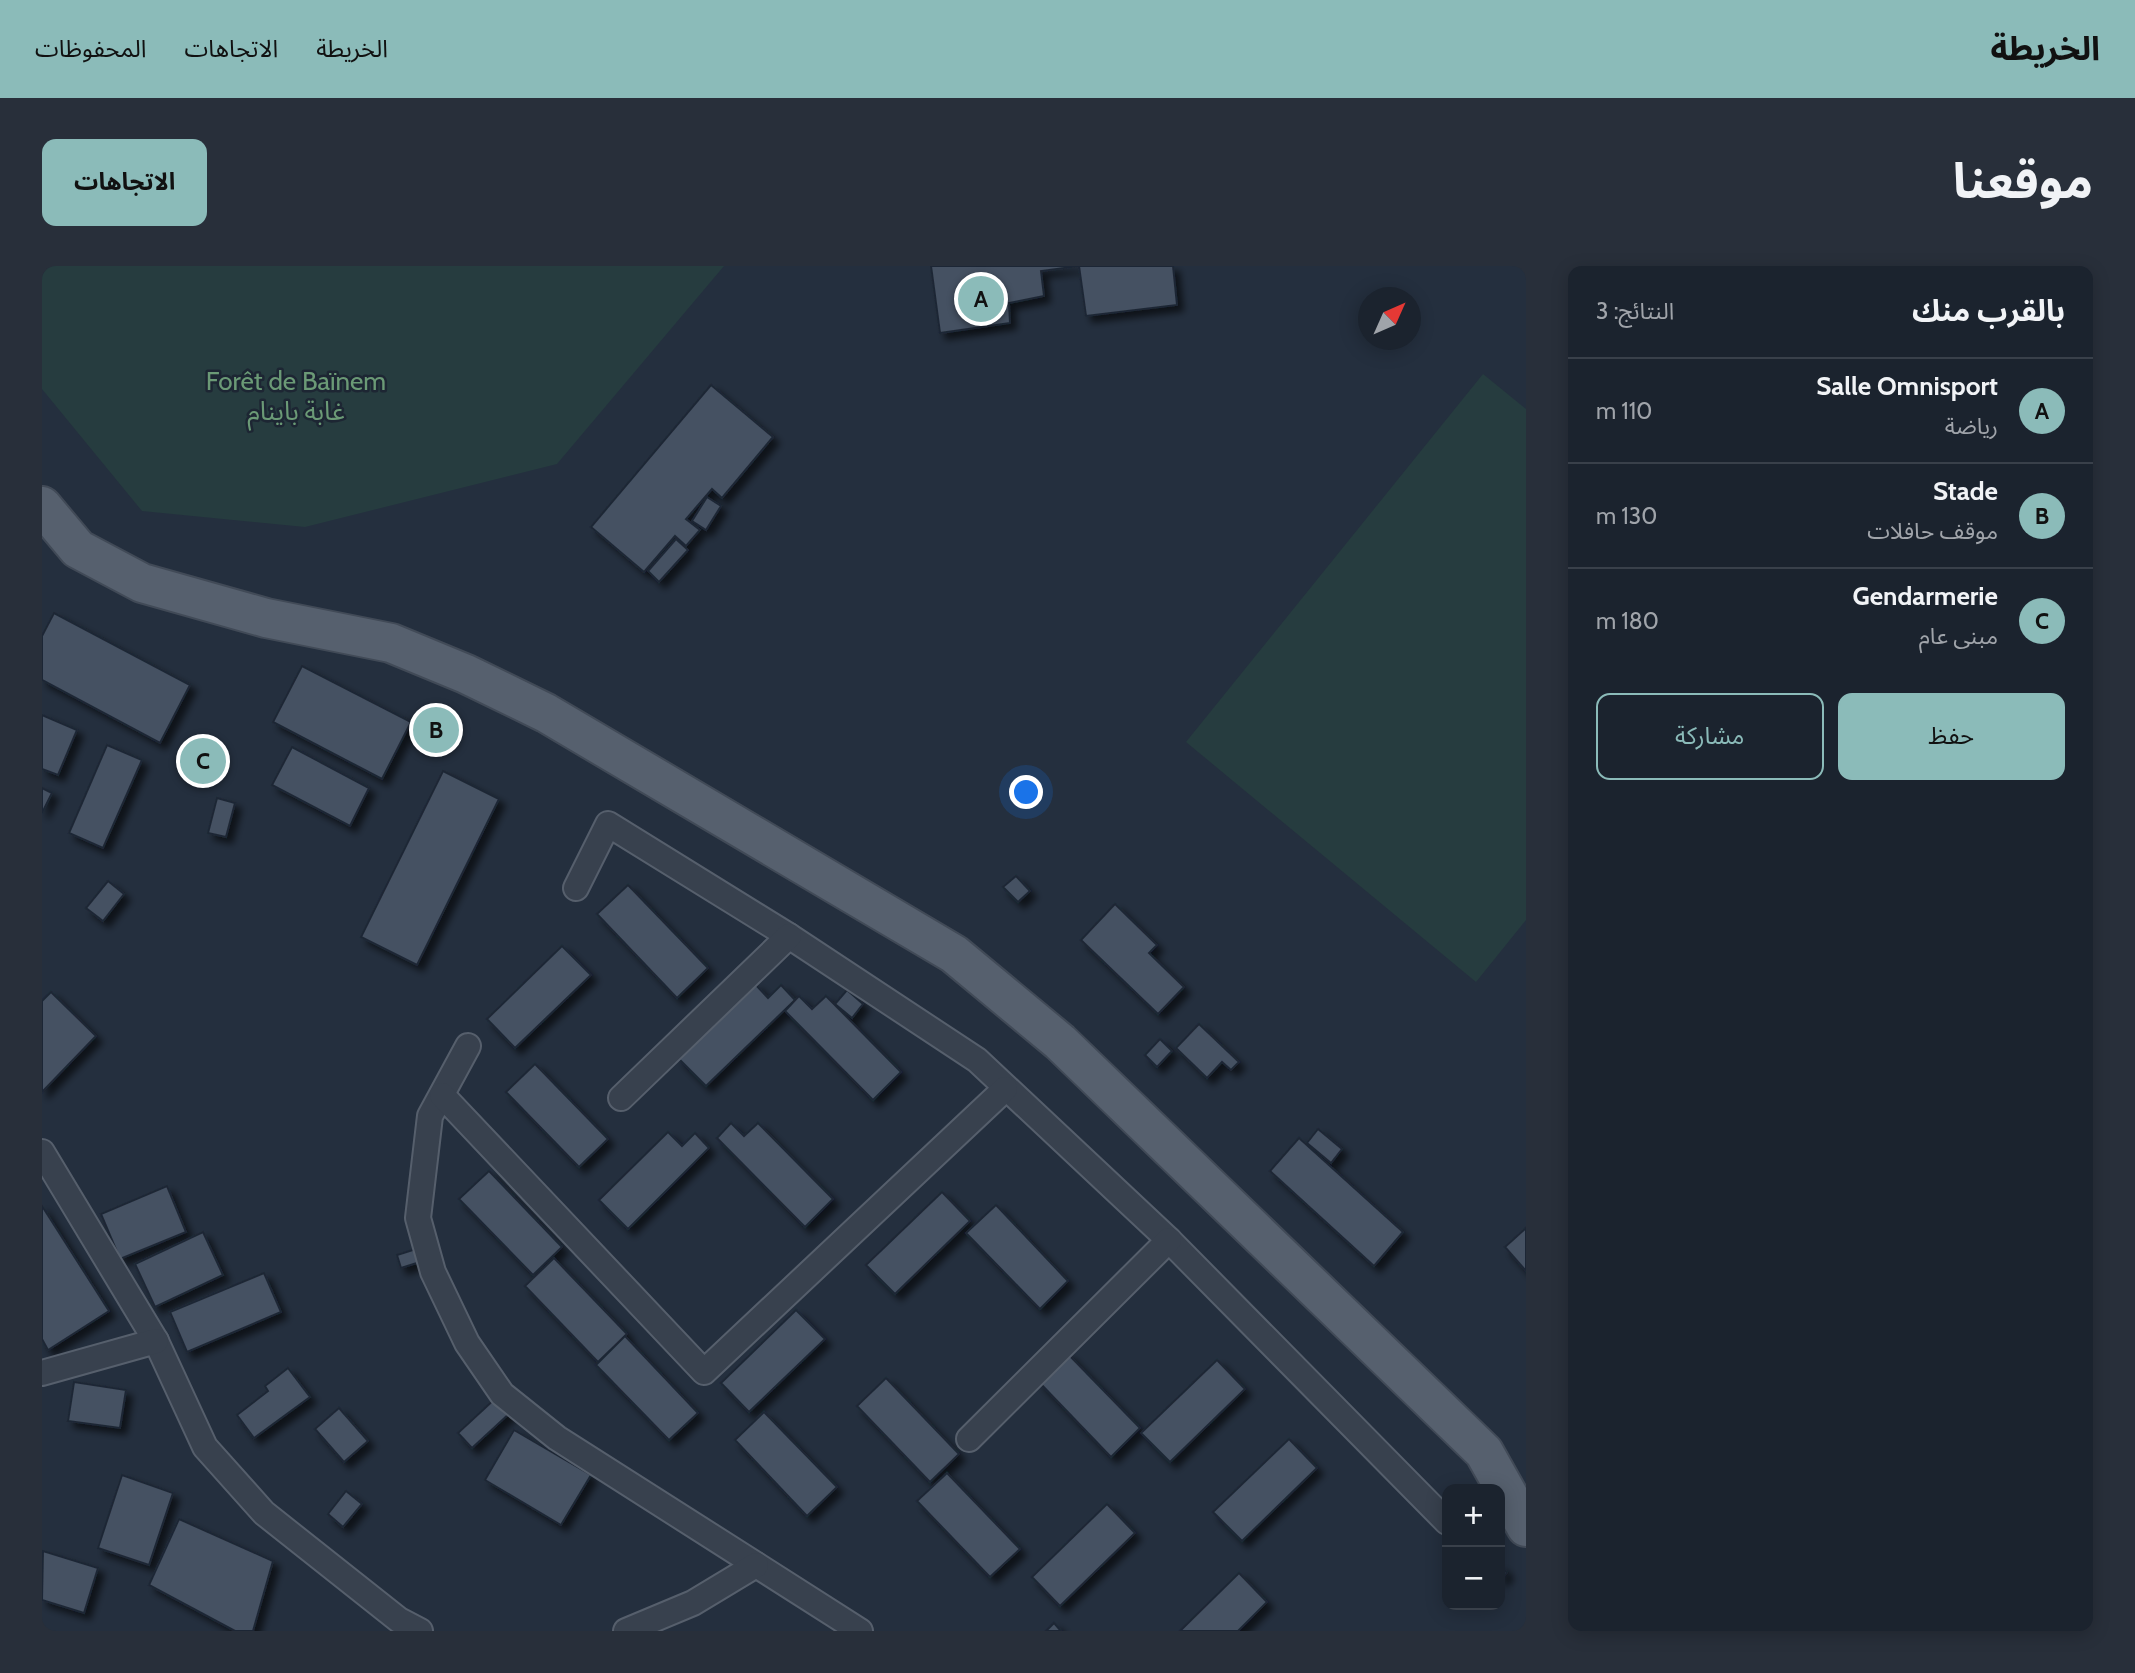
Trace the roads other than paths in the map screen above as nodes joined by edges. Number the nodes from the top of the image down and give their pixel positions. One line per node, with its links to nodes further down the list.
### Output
1 (42, 506): 14 (main road)
2 (576, 888): 3 (street)
3 (789, 936): 5 (street); 7 (street)
4 (468, 1046): 6 (street)
5 (1006, 1089): 6 (street); 9 (street)
6 (442, 1095): 15 (street)
7 (621, 1098)
8 (42, 1152): 10 (street)
9 (1169, 1240): 12 (street); 13 (street)
10 (156, 1341): 11 (street); 16 (street)
11 (42, 1373)
12 (969, 1439)
13 (1442, 1516)
14 (1516, 1524)
15 (756, 1565): 17 (street); 18 (street)
16 (420, 1631)
17 (626, 1631)
18 (860, 1631)

